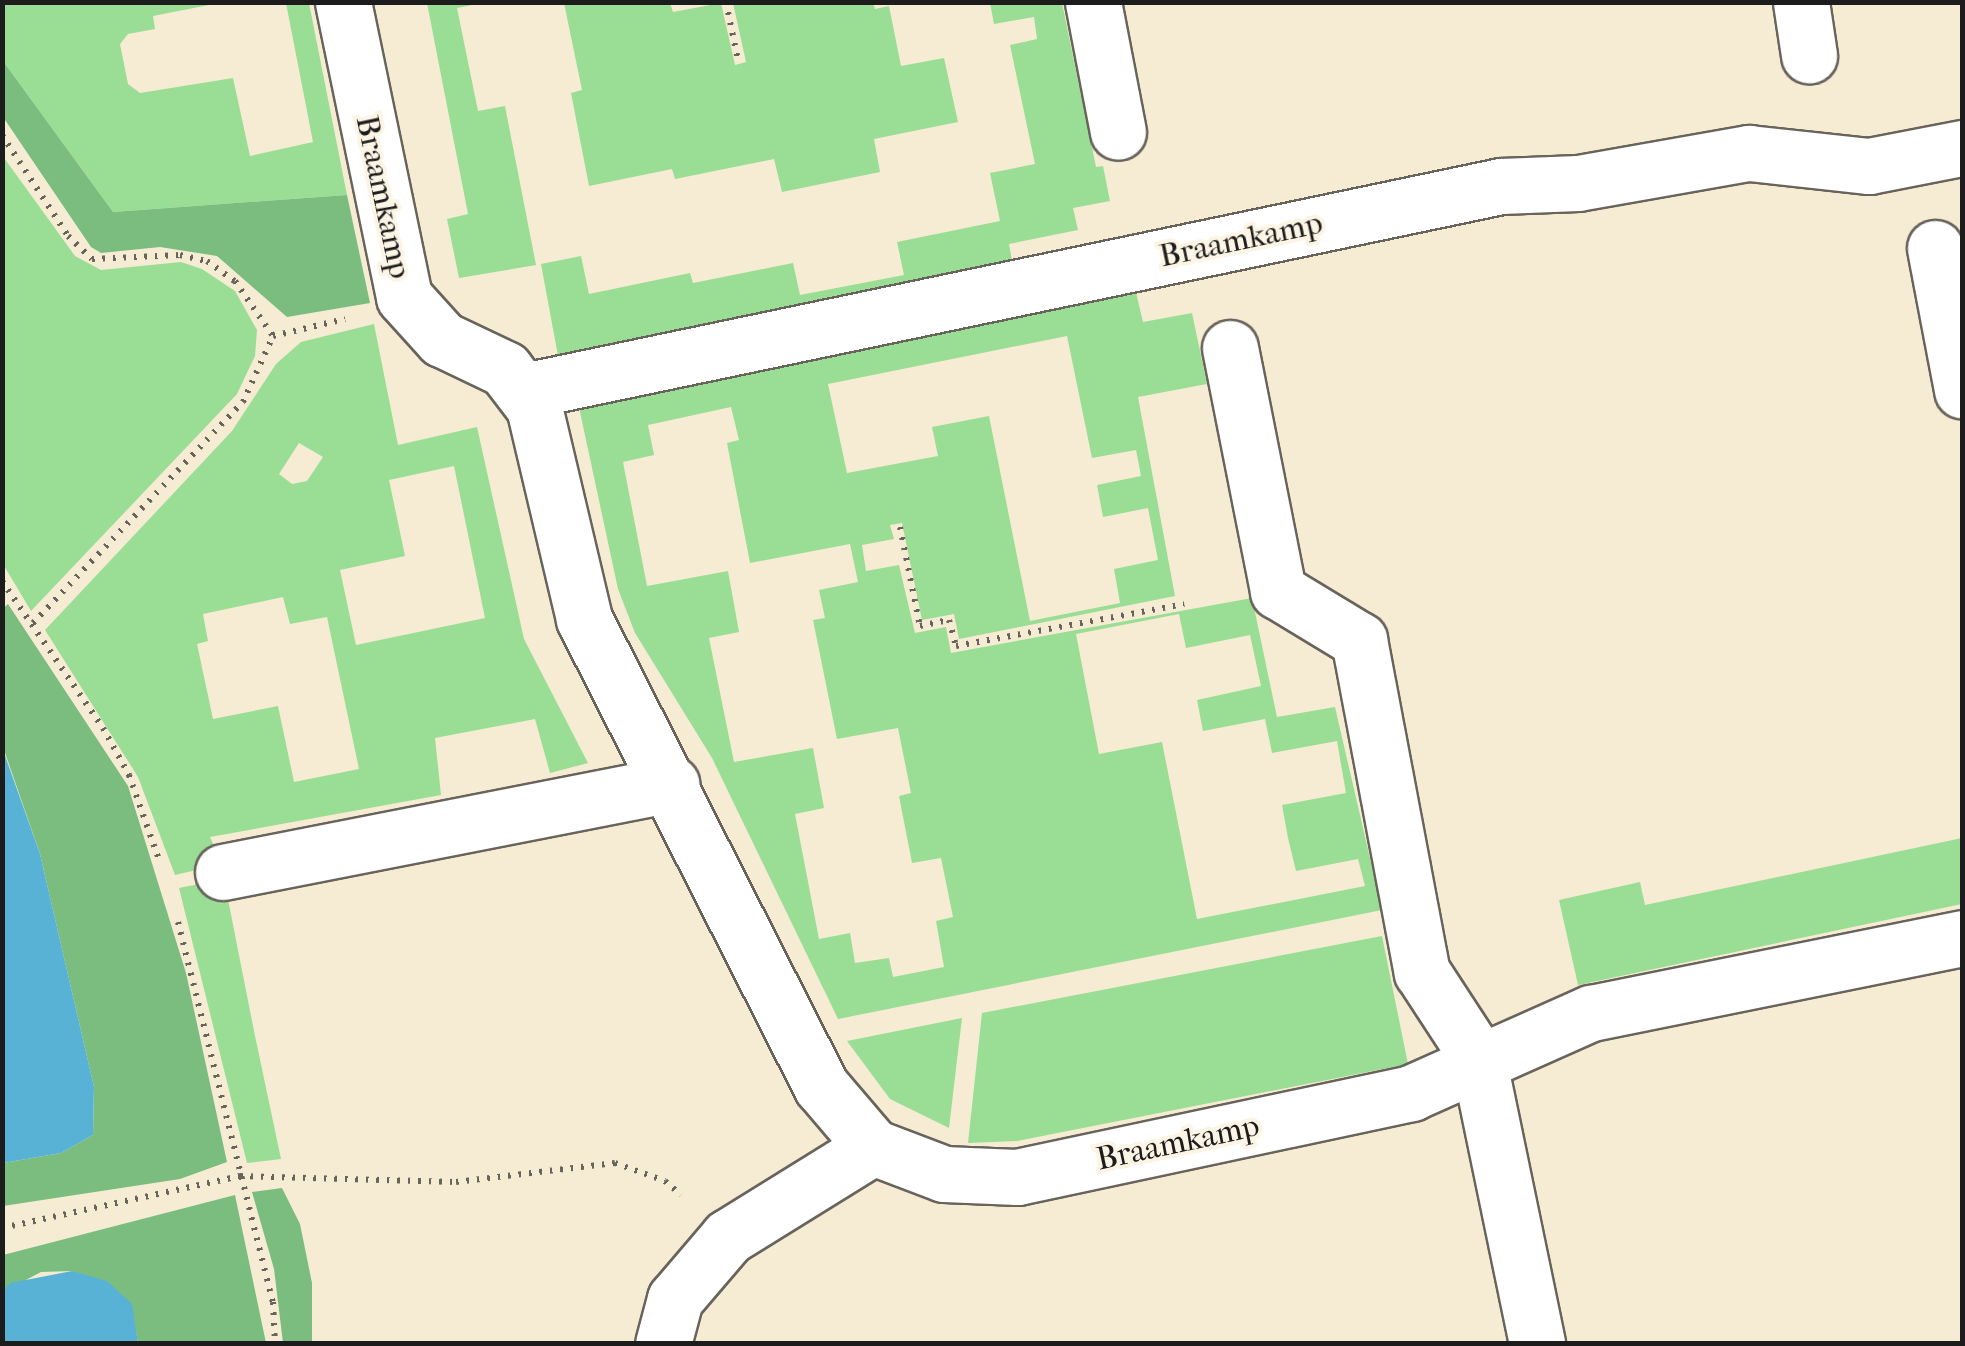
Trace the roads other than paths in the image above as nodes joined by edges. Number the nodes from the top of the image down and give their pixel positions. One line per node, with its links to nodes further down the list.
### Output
1 (344, 2): 8 (street, Braamkamp)
2 (1092, 2): 3 (street)
3 (1118, 132)
4 (1962, 148): 8 (street, Braamkamp)
5 (1936, 248): 7 (street)
6 (1230, 348): 12 (street)
7 (1962, 390)
8 (524, 391): 9 (street, Braamkamp)
9 (671, 784): 10 (street); 13 (street, Braamkamp)
10 (223, 872)
11 (1962, 938): 12 (street, Braamkamp)
12 (1478, 1058): 13 (street, Braamkamp); 15 (street)
13 (873, 1147): 14 (street)
14 (663, 1344)
15 (1537, 1344)

